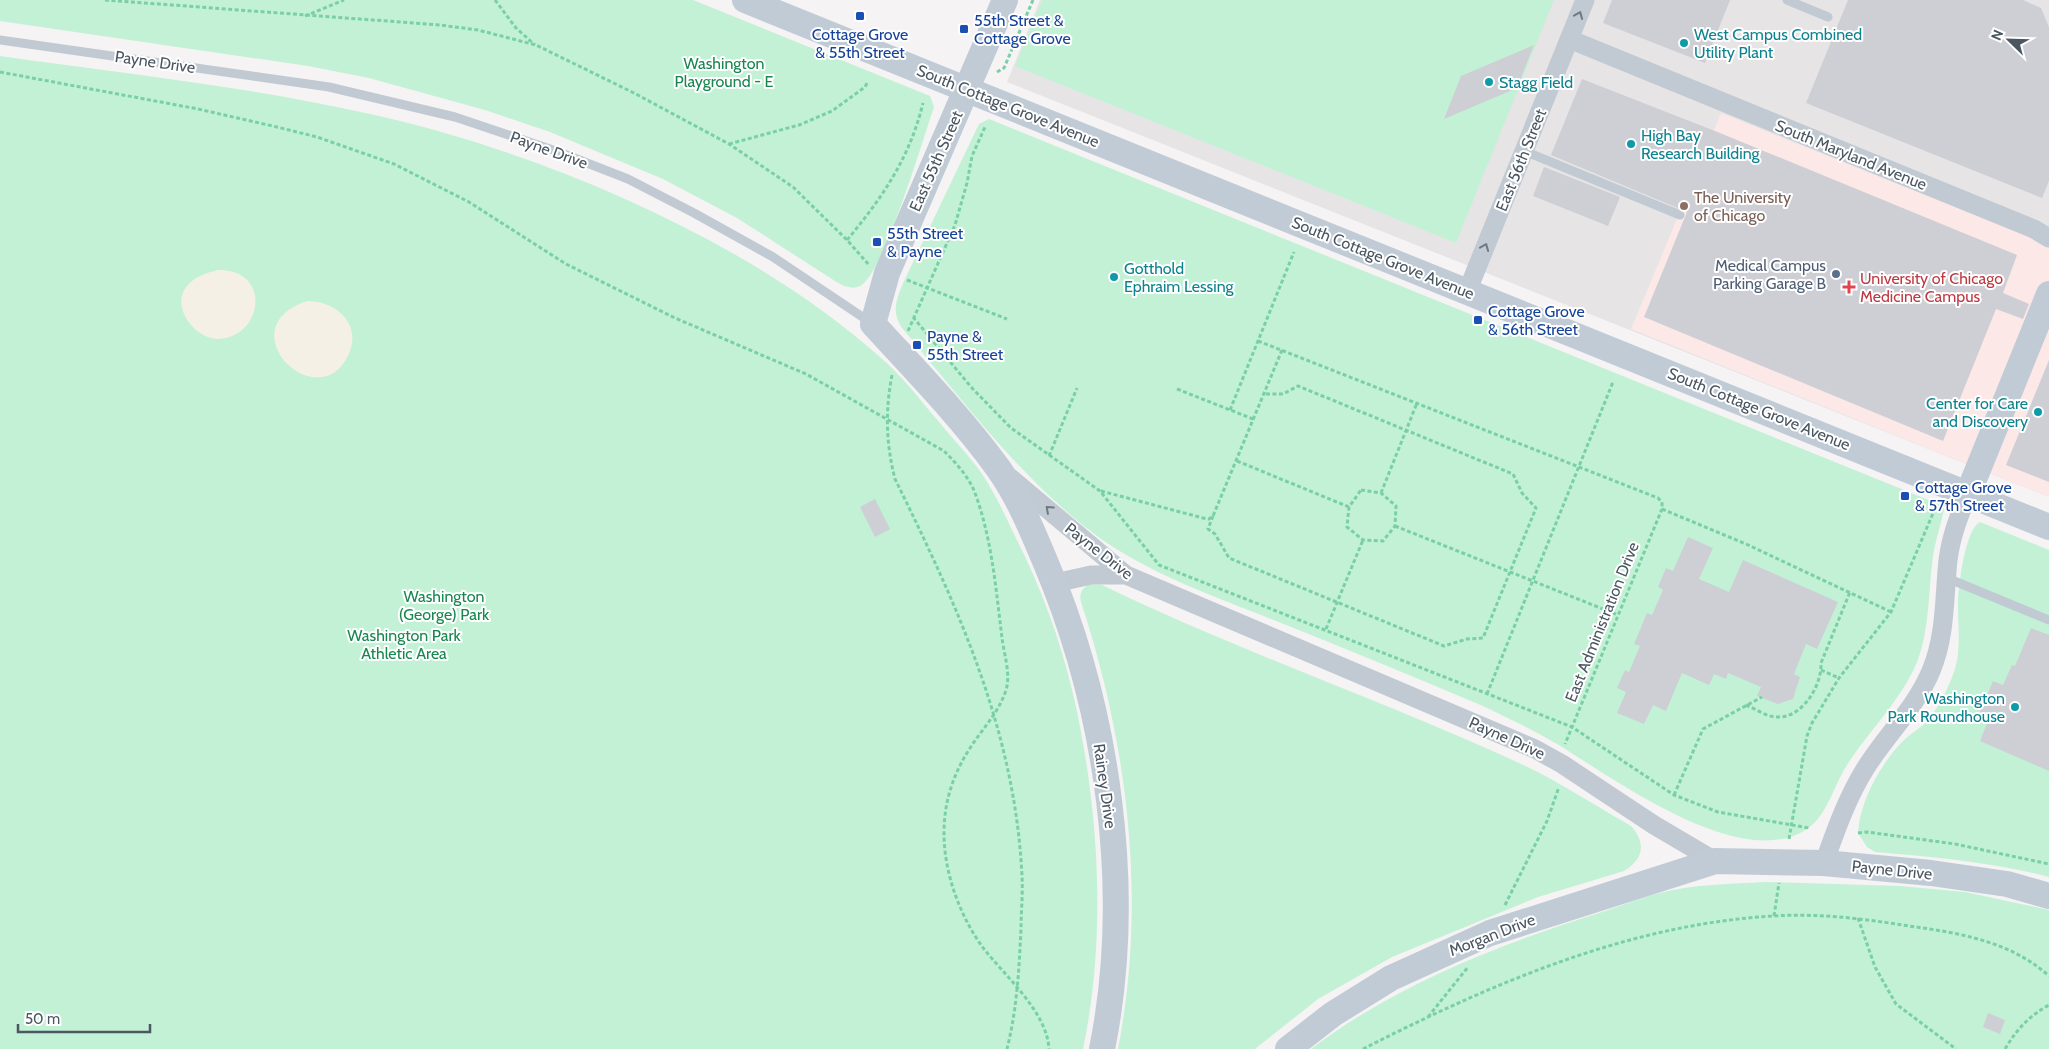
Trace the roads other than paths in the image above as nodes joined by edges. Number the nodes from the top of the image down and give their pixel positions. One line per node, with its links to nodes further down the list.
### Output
1 (745, 0): 8 (street, South Cottage Grove Avenue)
2 (1005, 0): 8 (street, East 55th Street)
3 (1585, 0): 6 (street, East 56th Street, one-way to 3)
4 (1786, 0): 5 (lane)
5 (1828, 17)
6 (1569, 39): 9 (street, East 56th Street); 11 (street, South Maryland Avenue)
7 (0, 40): 14 (lane, Payne Drive)
8 (968, 90): 12 (street, South Cottage Grove Avenue); 14 (street, East 55th Street)
9 (1524, 151): 10 (lane); 12 (street, East 56th Street, one-way to 9)
10 (1680, 215)
11 (2049, 238)
12 (1467, 292): 16 (street, South Cottage Grove Avenue)
13 (2049, 294): 16 (street)
14 (873, 324): 15 (street, Payne Drive)
15 (999, 470): 18 (street, Payne Drive); 19 (street, Payne Drive, one-way to 15)
16 (1968, 494): 17 (street, South Cottage Grove Avenue); 20 (street)
17 (2049, 527)
18 (1034, 533): 21 (street, Rainey Drive)
19 (1126, 576): 21 (street); 23 (street, Payne Drive)
20 (1947, 578): 22 (lane); 24 (street)
21 (1055, 583): 26 (street, Rainey Drive)
22 (2049, 620)
23 (1716, 861): 24 (street, Payne Drive); 27 (street, Morgan Drive)
24 (1824, 863): 25 (street, Payne Drive)
25 (2049, 896)
26 (1102, 1049)
27 (1288, 1049)

